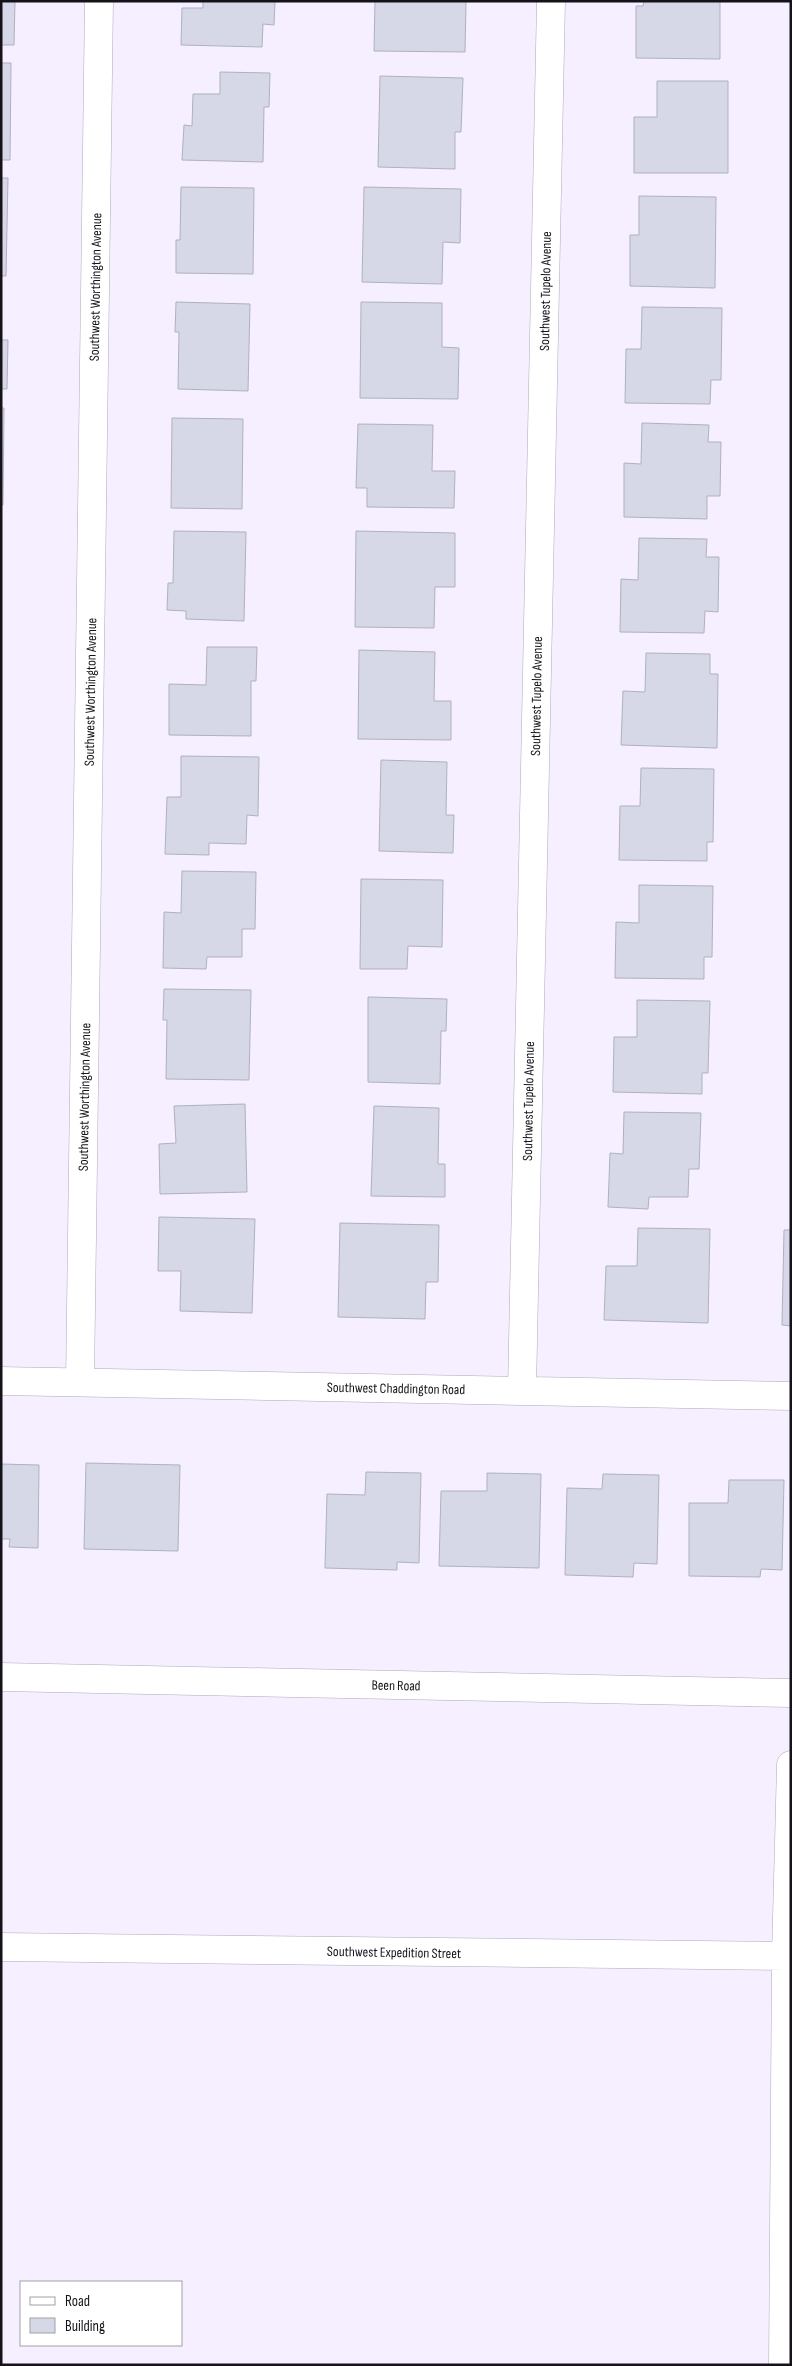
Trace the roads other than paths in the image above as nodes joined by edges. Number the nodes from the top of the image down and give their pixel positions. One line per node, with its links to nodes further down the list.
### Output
1 (100, 1): 4 (street, Southwest Worthington Avenue)
2 (551, 1): 5 (street, Southwest Tupelo Avenue)
3 (1, 1380): 4 (street, Southwest Chaddington Road)
4 (80, 1382): 5 (street, Southwest Chaddington Road)
5 (522, 1390): 6 (street, Southwest Chaddington Road)
6 (791, 1396)
7 (1, 1677): 8 (street, Been Road)
8 (791, 1693)
9 (791, 1765): 11 (street)
10 (1, 1948): 11 (street, Southwest Expedition Street)
11 (786, 1956): 12 (street)
12 (783, 2365)

